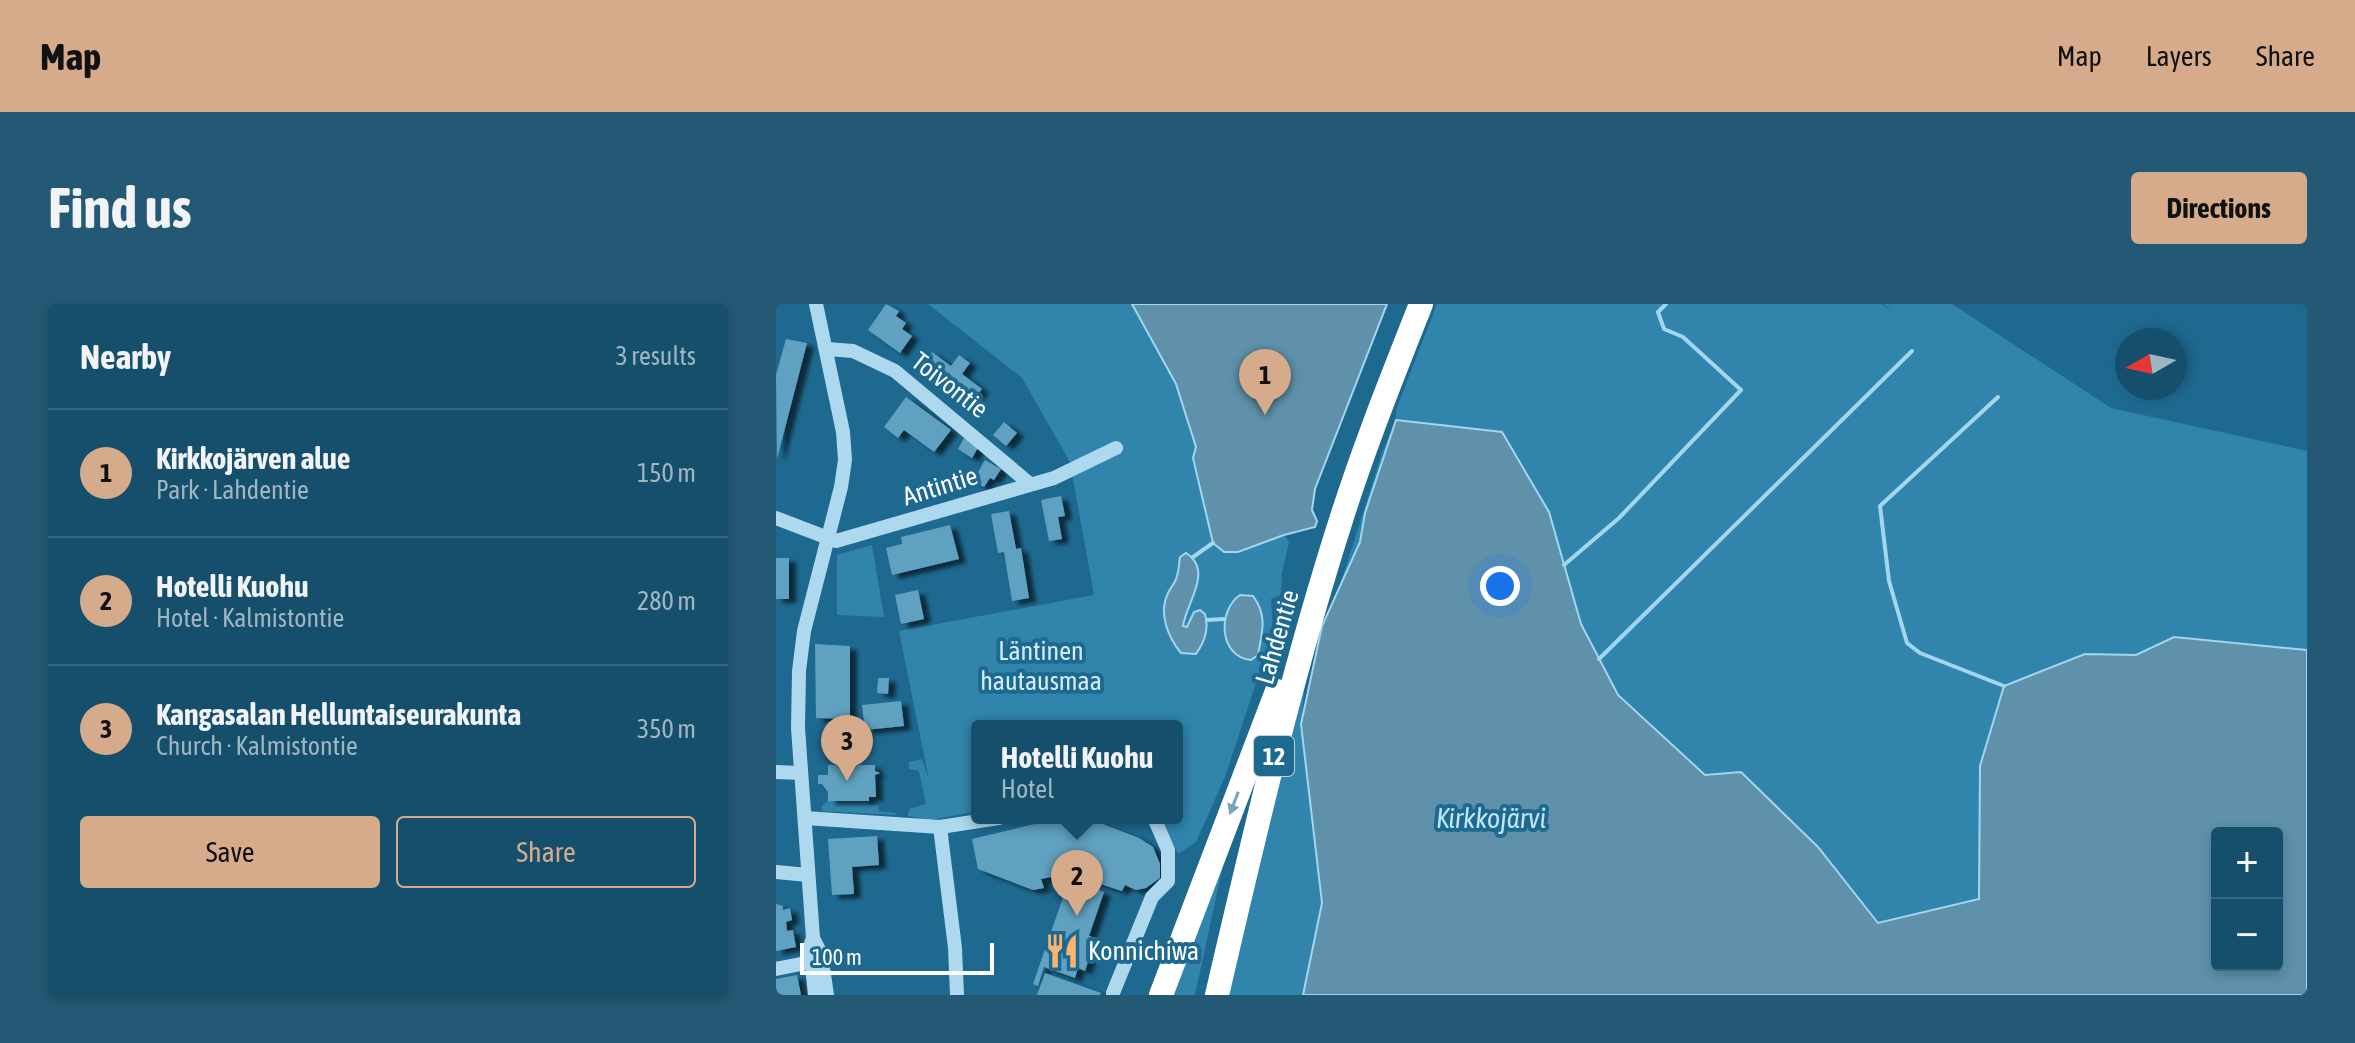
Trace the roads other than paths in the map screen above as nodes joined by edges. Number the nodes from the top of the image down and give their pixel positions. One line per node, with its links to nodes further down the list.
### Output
1 (1421, 304): 7 (highway, Lahdentie / 12)
2 (814, 305): 3 (street)
3 (827, 349): 5 (street, Toivontie); 8 (street)
4 (1116, 448): 5 (street, Antintie)
5 (1030, 484): 8 (street, Antintie)
6 (776, 518): 8 (street)
7 (1341, 520): 24 (highway, one-way to 24); 25 (highway, Lahdentie / 12)
8 (829, 539): 10 (street)
9 (776, 772): 10 (street)
10 (801, 773): 11 (street)
11 (805, 818): 14 (street); 16 (street)
12 (971, 822): 14 (street)
13 (1157, 824): 20 (street)
14 (940, 827): 23 (street)
15 (776, 872): 16 (street)
16 (808, 875): 17 (street)
17 (813, 938): 18 (street); 22 (street)
18 (811, 962): 19 (street); 21 (street)
19 (776, 969)
20 (1113, 993)
21 (815, 995)
22 (827, 995)
23 (957, 995)
24 (1161, 995)
25 (1217, 995)

